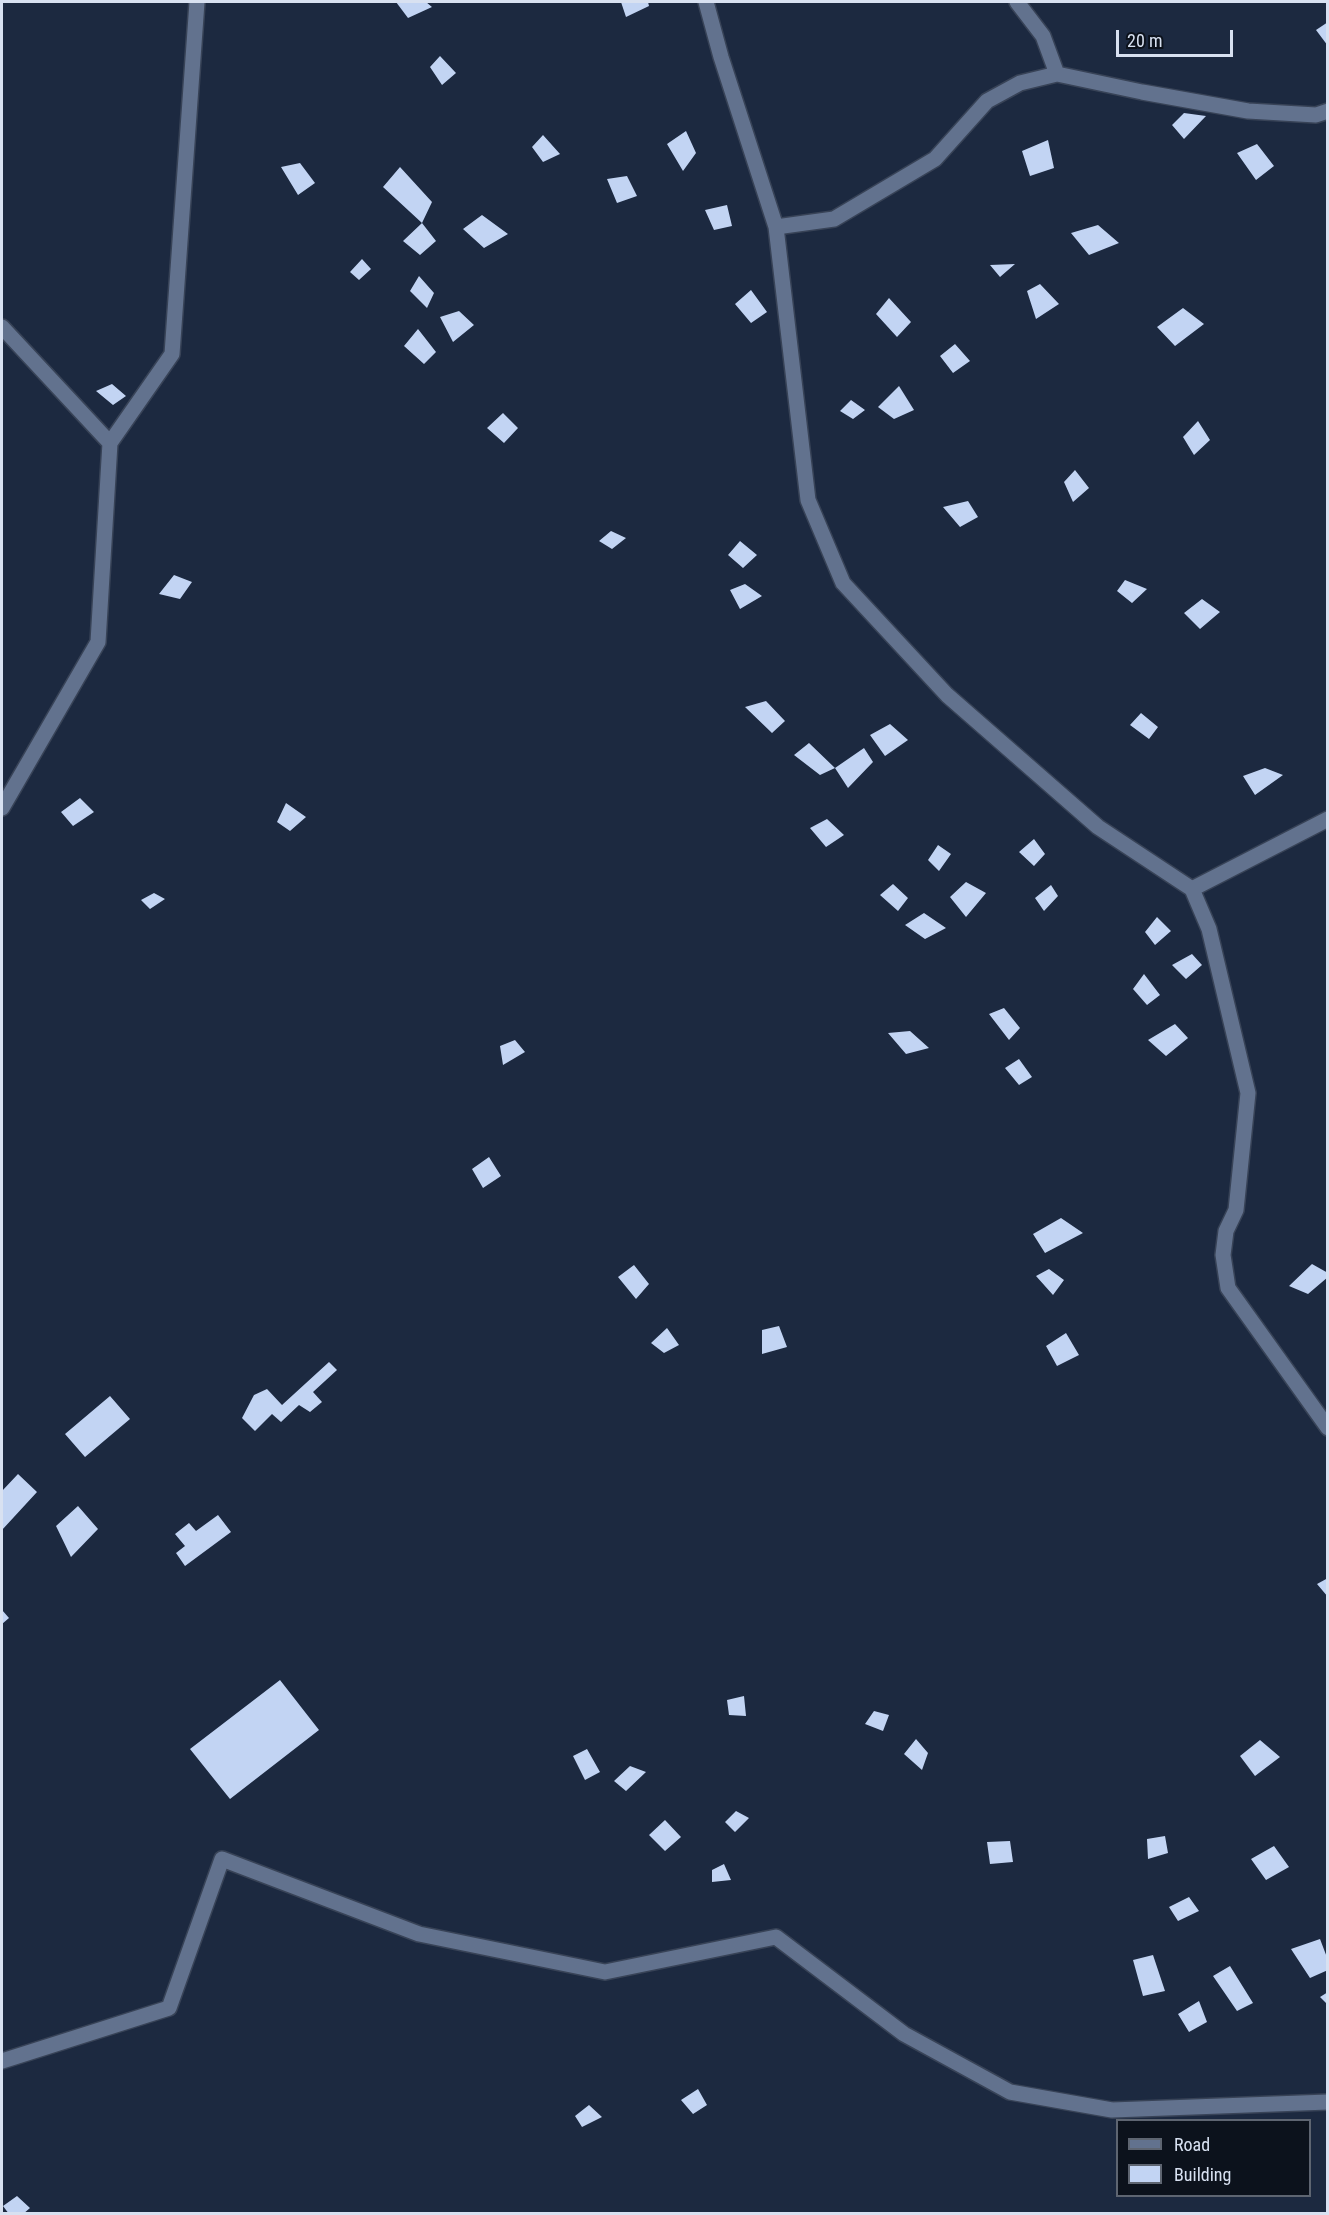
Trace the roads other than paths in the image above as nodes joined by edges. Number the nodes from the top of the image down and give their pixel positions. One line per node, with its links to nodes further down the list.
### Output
1 (197, 2): 8 (street)
2 (706, 2): 6 (street)
3 (1017, 2): 4 (street)
4 (1057, 74): 5 (street); 6 (street)
5 (1328, 111)
6 (776, 227): 11 (street)
7 (2, 327): 8 (street)
8 (110, 443): 9 (street)
9 (2, 808)
10 (1328, 819): 11 (street)
11 (1192, 889): 12 (street)
12 (1328, 1428)
13 (2, 2061): 14 (street)
14 (1328, 2102)

